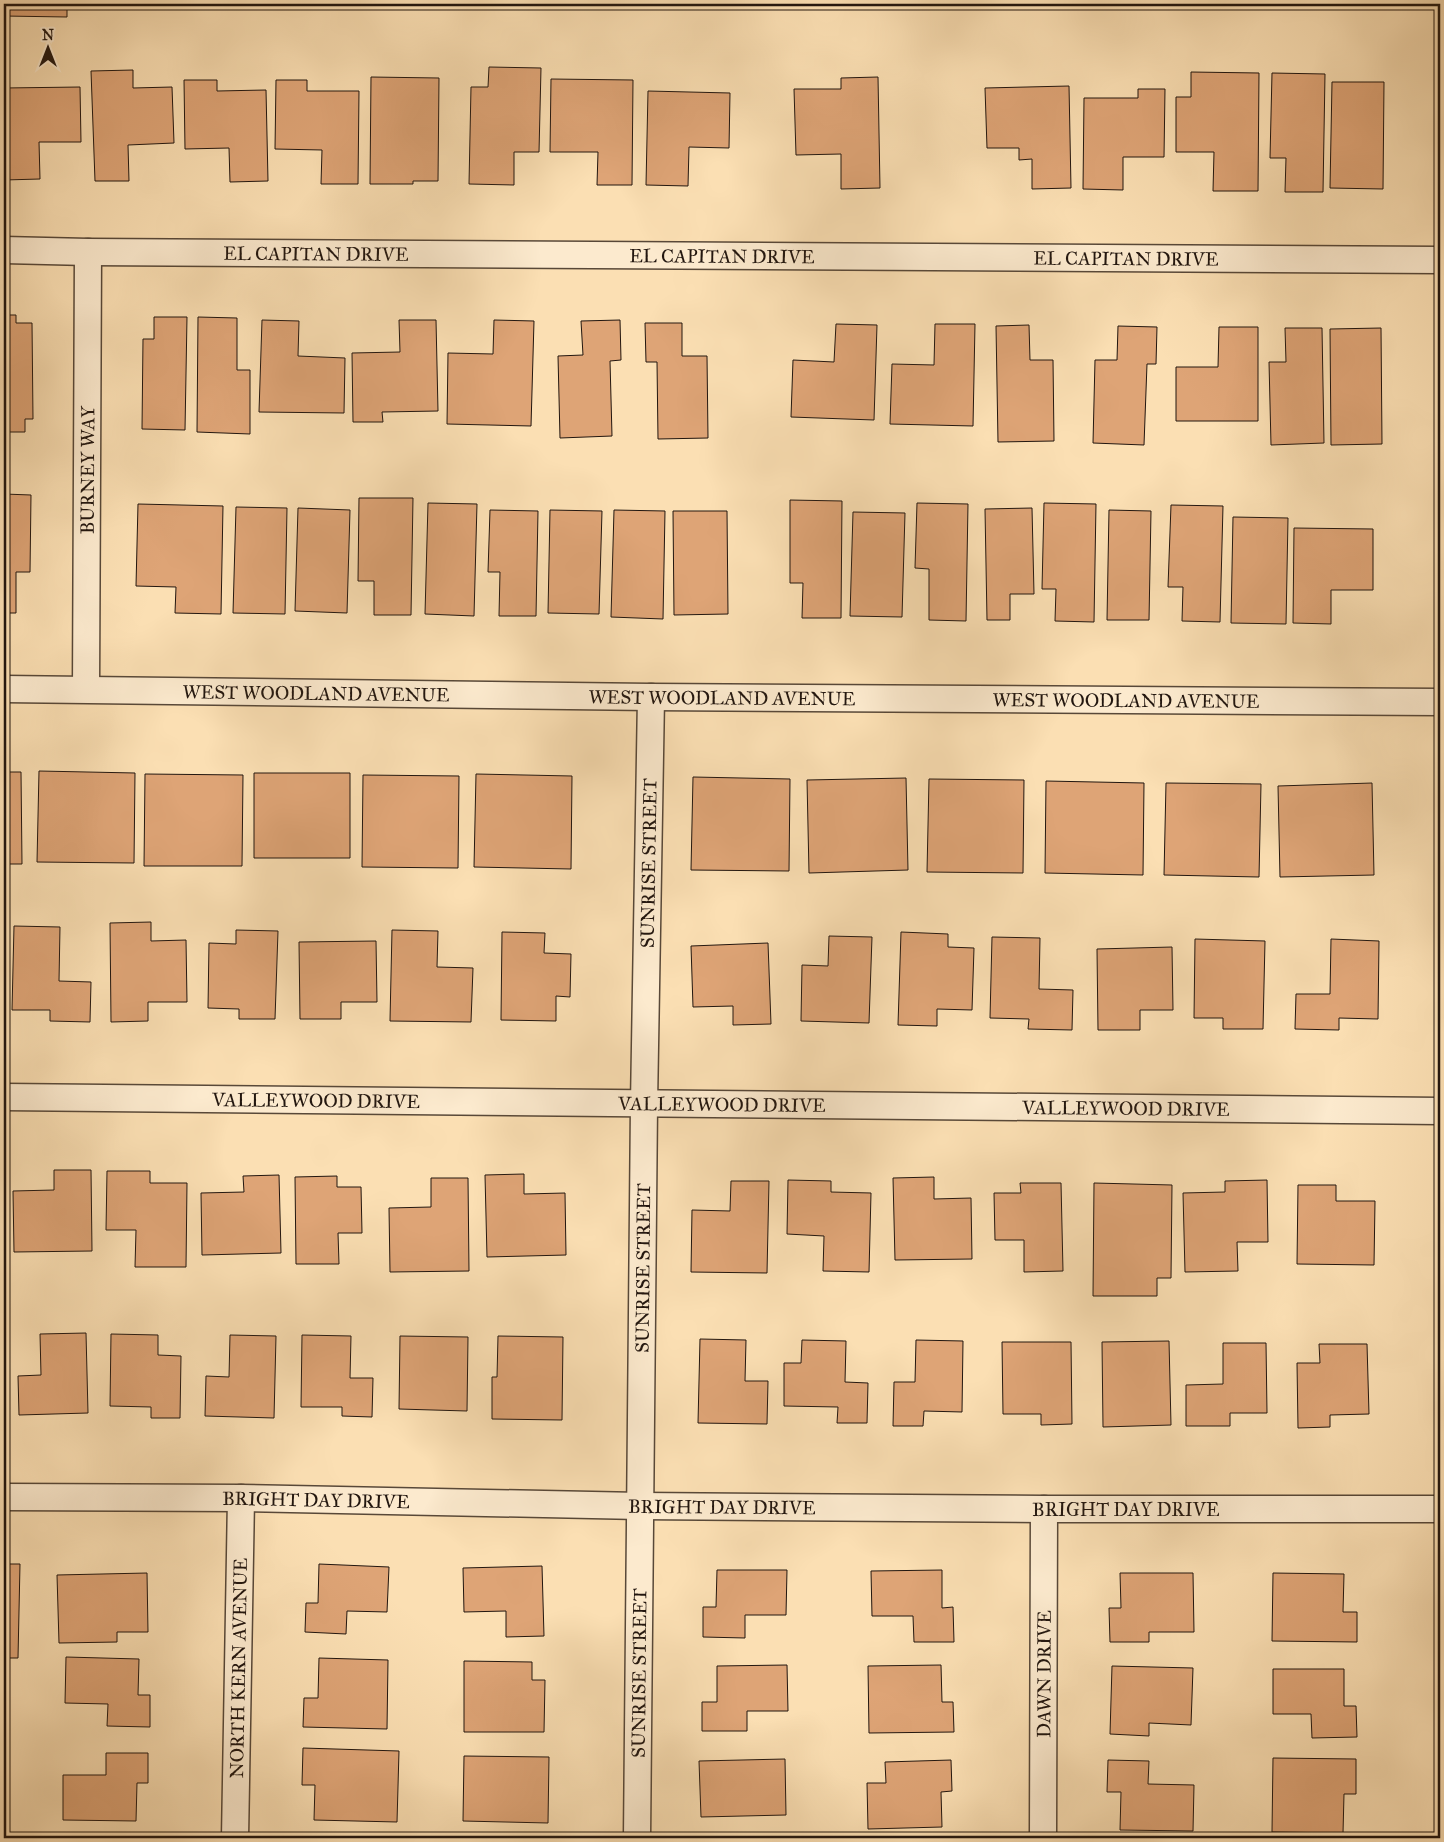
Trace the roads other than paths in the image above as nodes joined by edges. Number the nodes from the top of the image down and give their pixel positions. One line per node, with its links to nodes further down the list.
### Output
1 (4, 250): 2 (street, EL CAPITAN DRIVE)
2 (88, 252): 3 (street, EL CAPITAN DRIVE); 5 (street, BURNEY WAY)
3 (1440, 260)
4 (4, 689): 5 (street, WEST WOODLAND AVENUE)
5 (86, 689): 6 (street, WEST WOODLAND AVENUE)
6 (651, 698): 7 (street, WEST WOODLAND AVENUE); 9 (street, SUNRISE STREET)
7 (1440, 702)
8 (4, 1097): 9 (street, VALLEYWOOD DRIVE)
9 (644, 1104): 10 (street, VALLEYWOOD DRIVE); 13 (street, SUNRISE STREET)
10 (1440, 1111)
11 (4, 1497): 12 (street, BRIGHT DAY DRIVE)
12 (241, 1498): 13 (street, BRIGHT DAY DRIVE); 16 (street, NORTH KERN AVENUE)
13 (640, 1506): 14 (street, BRIGHT DAY DRIVE); 17 (street, SUNRISE STREET)
14 (1044, 1509): 15 (street, BRIGHT DAY DRIVE); 18 (street, DAWN DRIVE)
15 (1440, 1509)
16 (235, 1838)
17 (637, 1838)
18 (1043, 1838)

